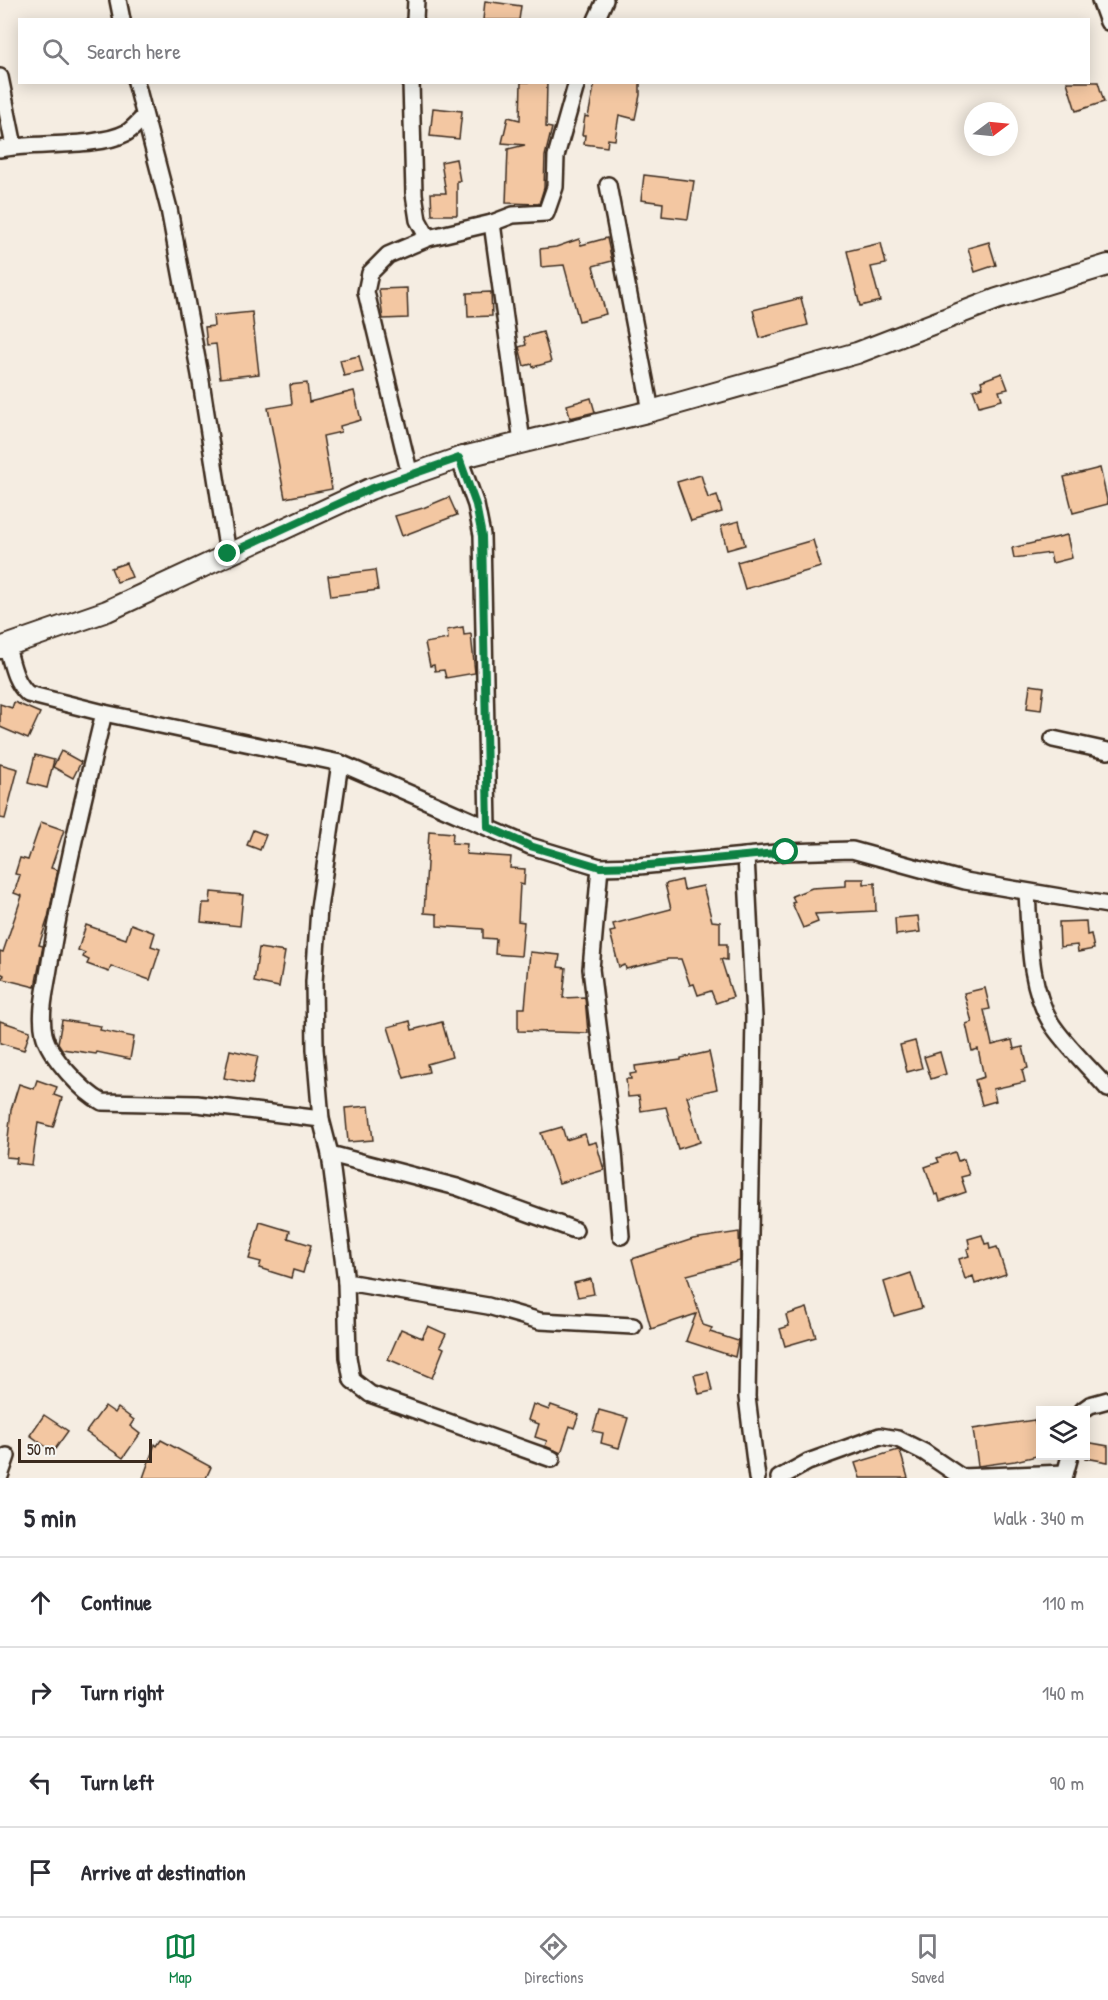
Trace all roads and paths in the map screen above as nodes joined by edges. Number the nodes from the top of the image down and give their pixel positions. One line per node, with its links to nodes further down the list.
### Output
1 (118, 0): 5 (street)
2 (416, 0): 6 (street)
3 (605, 0): 7 (street)
4 (1100, 0): 8 (street)
5 (122, 18)
6 (415, 18)
7 (597, 18)
8 (1108, 22)
9 (0, 77): 14 (street)
10 (136, 84): 13 (street)
11 (411, 84): 17 (street)
12 (576, 84): 16 (street)
13 (144, 117): 14 (street); 23 (street)
14 (7, 147)
15 (608, 185): 19 (street)
16 (492, 223): 17 (street); 20 (street)
17 (428, 238): 22 (street)
18 (1108, 265): 19 (street)
19 (651, 411): 20 (street)
20 (522, 442): 21 (street)
21 (459, 458): 22 (street); 29 (street)
22 (410, 475): 23 (street)
23 (228, 554): 24 (street)
24 (4, 647): 25 (street)
25 (104, 713): 28 (street); 35 (street)
26 (1053, 739): 27 (street)
27 (1108, 751)
28 (340, 763): 29 (street); 35 (street)
29 (488, 827): 31 (street)
30 (746, 856): 31 (street); 32 (street); 48 (street)
31 (600, 867): 38 (street)
32 (1027, 893): 33 (street); 34 (street)
33 (1108, 905)
34 (1108, 1089)
35 (321, 1119): 36 (street)
36 (330, 1154): 37 (street); 39 (street)
37 (575, 1230)
38 (621, 1236)
39 (346, 1282): 40 (street); 44 (street)
40 (633, 1326)
41 (1108, 1400): 42 (street)
42 (1089, 1406)
43 (7, 1456): 46 (street)
44 (552, 1459)
45 (1069, 1460): 47 (street)
46 (0, 1476)
47 (1064, 1476): 49 (street)
48 (757, 1478)
49 (779, 1478)

